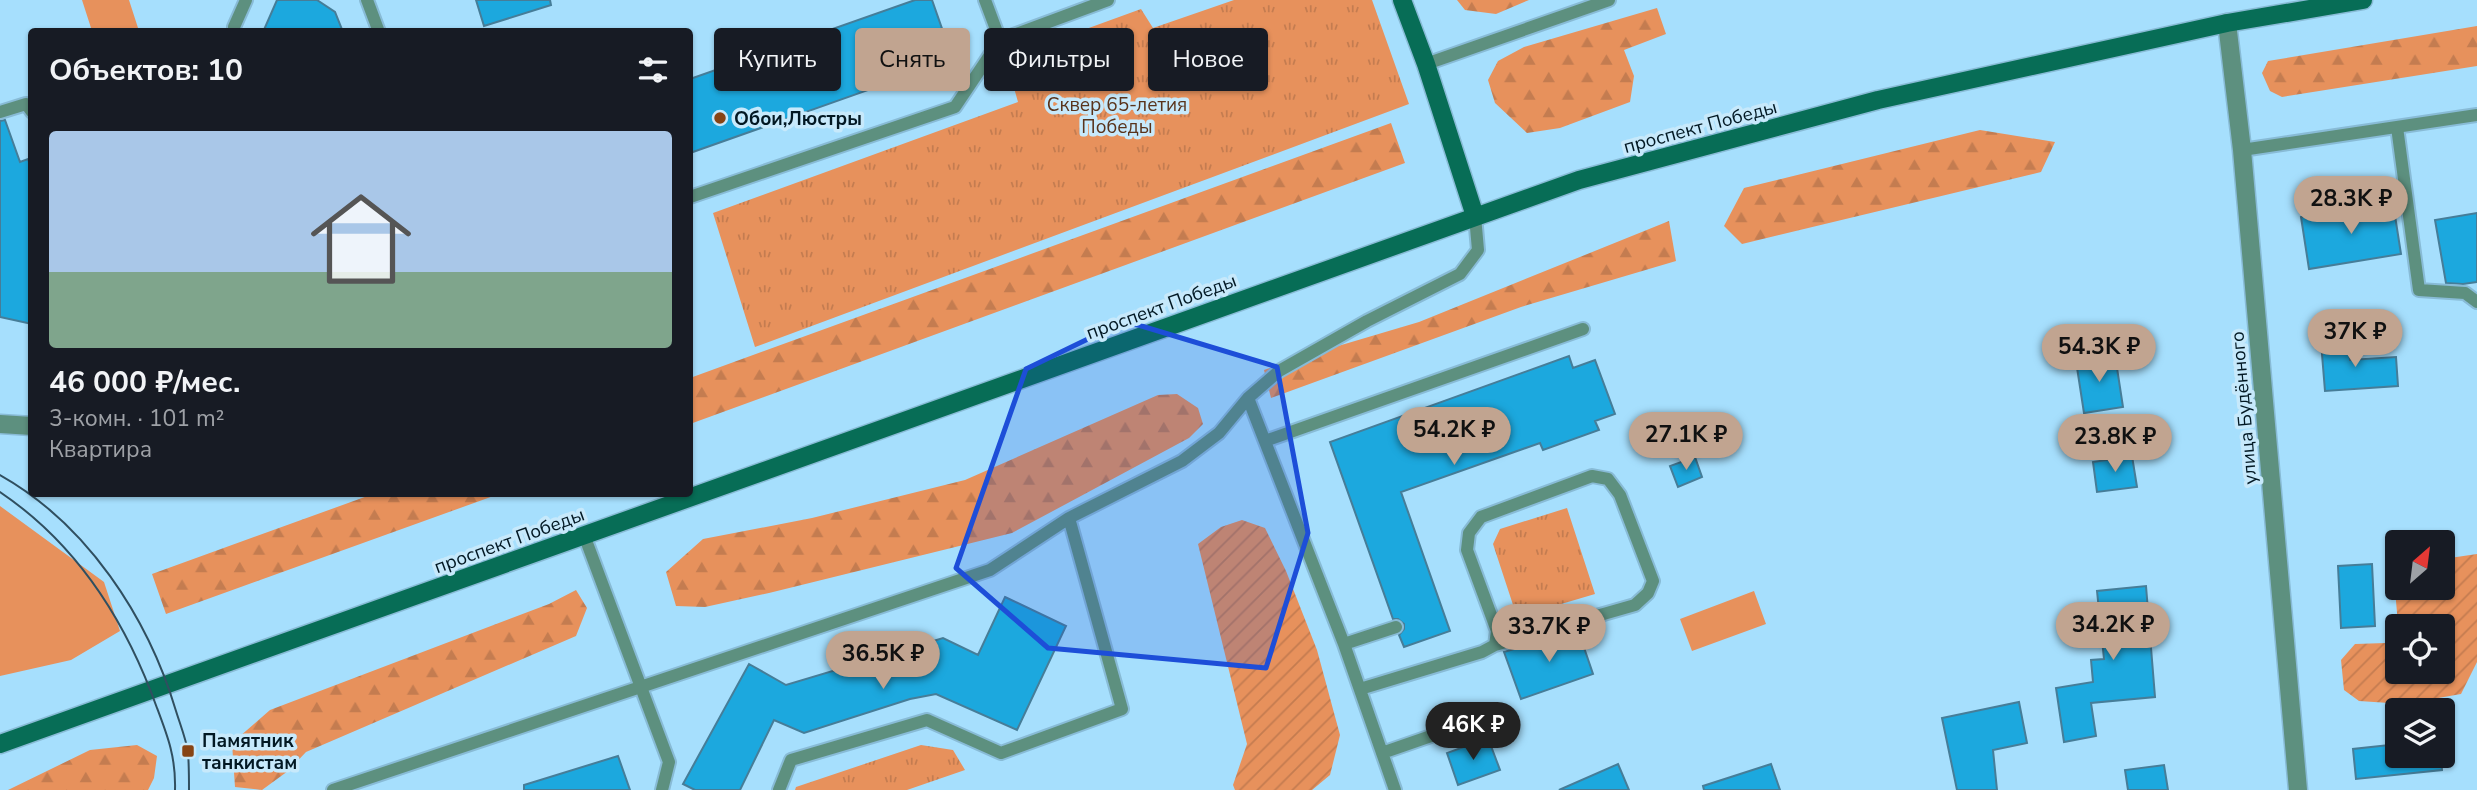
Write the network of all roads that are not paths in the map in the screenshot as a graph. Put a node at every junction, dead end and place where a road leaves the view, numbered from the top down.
1 (246, 0) edge
2 (367, 0) edge
3 (985, 0) edge
4 (1108, 0) edge
5 (1402, 0) edge
6 (1609, 0) edge
7 (2363, 0) edge
8 (2227, 23) junction
9 (234, 28) edge
10 (378, 28) edge
11 (996, 28) edge
12 (1032, 28) edge
13 (984, 64) edge
14 (1426, 64) junction
15 (28, 107) edge
16 (0, 112) edge
17 (2477, 115) edge
18 (2397, 127) junction
19 (2242, 150) junction
20 (693, 196) edge
21 (1475, 216) junction
22 (2477, 302) edge
23 (1583, 329) dead end
24 (1248, 398) junction
25 (0, 424) edge
26 (28, 426) edge
27 (1265, 441) junction
28 (693, 496) edge
29 (690, 497) edge
30 (1069, 518) junction
31 (584, 535) junction
32 (1396, 627) dead end
33 (1344, 644) junction
34 (1495, 645) junction
35 (641, 687) junction
36 (1360, 689) junction
37 (1503, 711) dead end
38 (0, 744) edge
39 (1382, 753) junction
40 (333, 790) edge
41 (662, 790) edge
42 (779, 790) edge
43 (1395, 790) edge
44 (2298, 790) edge

1 - 9 lane
2 - 10 lane
3 - 11 lane
4 - 12 lane
5 - 14 main road
6 - 14 lane
7 - 8 main road, проспект Победы
8 - 19 street, улица Будённого
8 - 21 main road, проспект Победы
13 - 20 lane
14 - 21 main road
15 - 16 lane
17 - 18 lane
18 - 19 lane
18 - 22 lane
19 - 44 street, улица Будённого
21 - 24 lane
21 - 28 main road, проспект Победы
23 - 27 lane
24 - 27 lane
24 - 30 lane
25 - 26 street
27 - 33 lane
29 - 31 main road, проспект Победы
30 - 35 lane
30 - 42 lane
31 - 35 lane
31 - 38 main road, проспект Победы
32 - 33 lane
33 - 36 lane
34 - 34 lane
34 - 36 lane
35 - 40 lane
35 - 41 lane
36 - 39 lane
37 - 39 lane
39 - 43 lane

